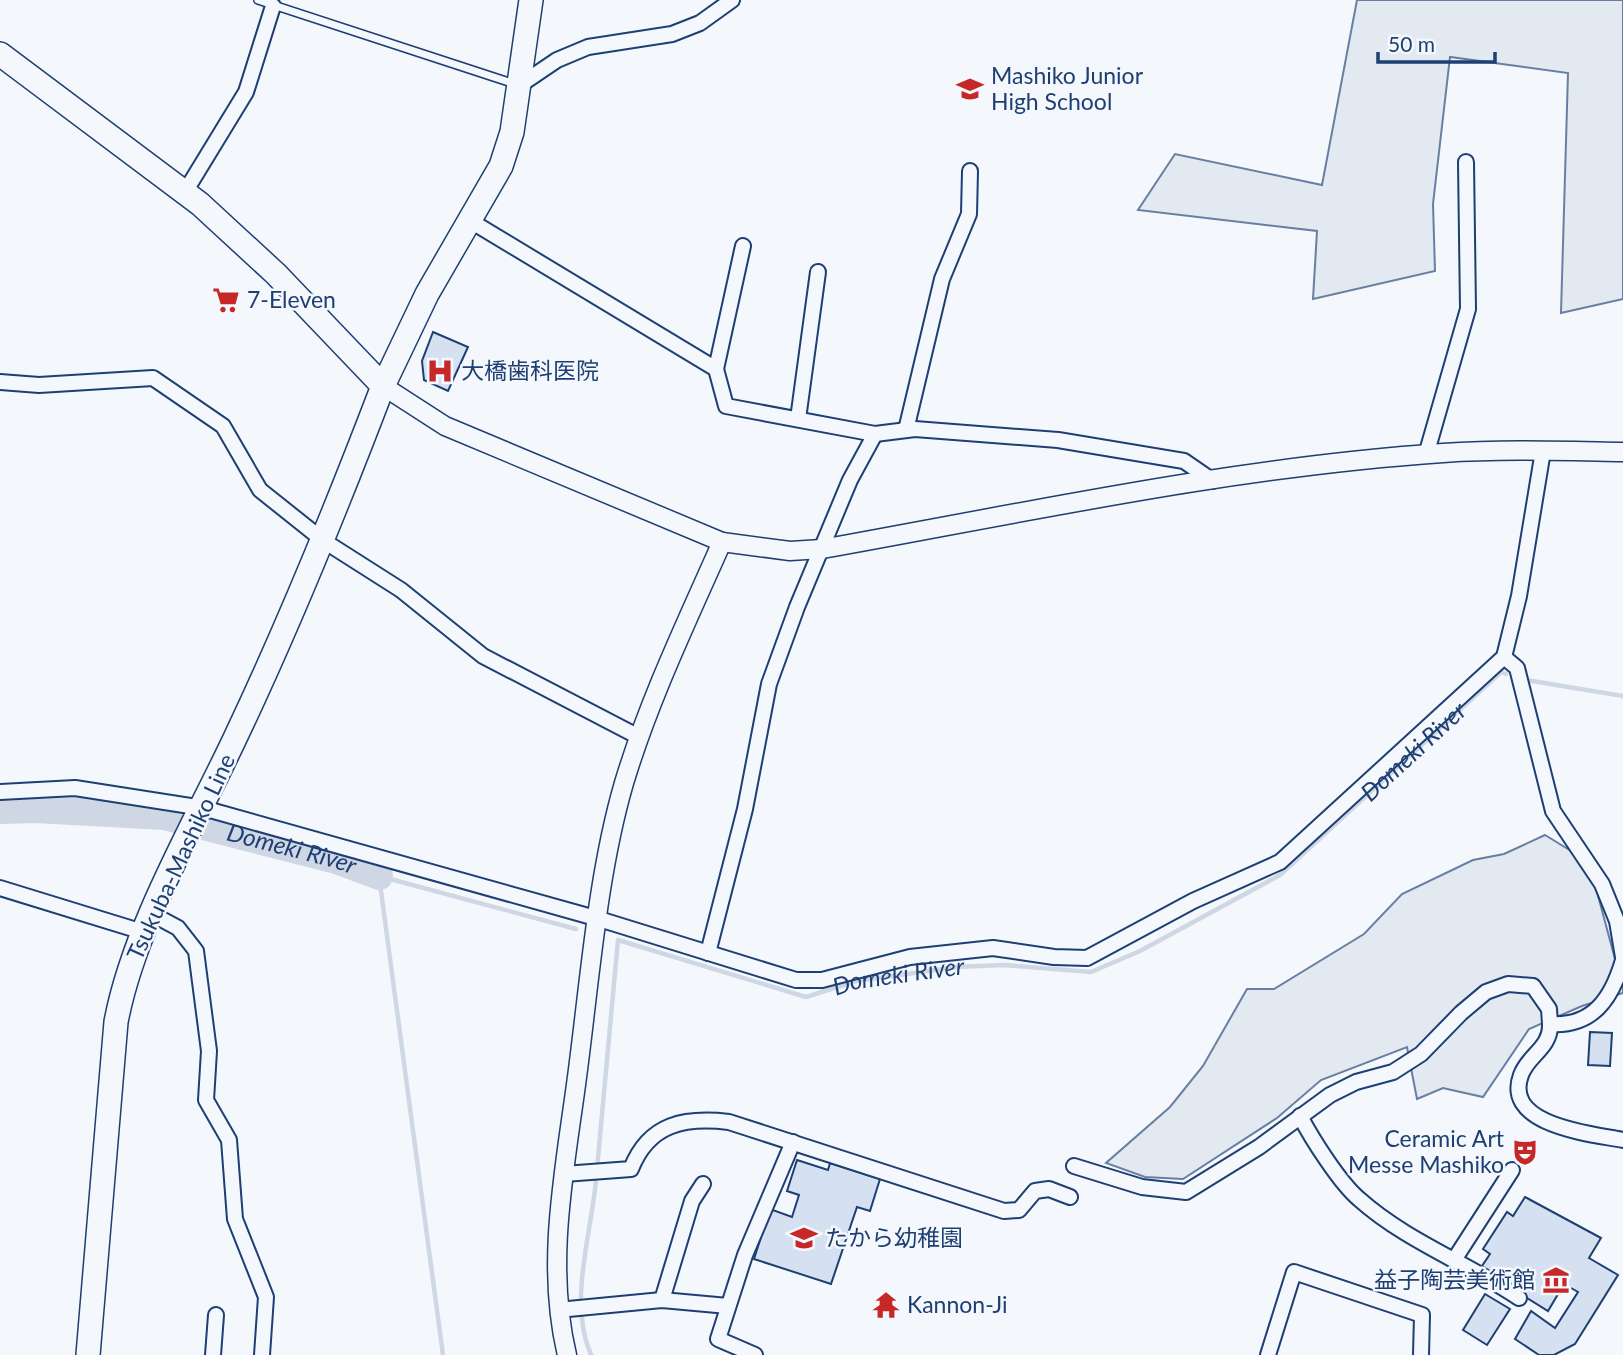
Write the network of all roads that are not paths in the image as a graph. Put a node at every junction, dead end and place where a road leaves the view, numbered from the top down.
1 (258, 0) edge
2 (531, 0) edge
3 (732, 0) edge
4 (272, 6) junction
5 (0, 54) edge
6 (520, 85) junction
7 (1466, 162) dead end
8 (970, 170) dead end
9 (184, 192) junction
10 (469, 220) junction
11 (743, 246) dead end
12 (818, 272) dead end
13 (716, 369) junction
14 (0, 382) edge
15 (383, 386) junction
16 (798, 419) junction
17 (906, 430) junction
18 (875, 434) junction
19 (1543, 451) junction
20 (1623, 452) edge
21 (1426, 455) junction
22 (1213, 481) junction
23 (324, 541) junction
24 (722, 542) junction
25 (822, 549) junction
26 (1504, 657) junction
27 (639, 737) junction
28 (0, 792) edge
29 (197, 819) junction
30 (0, 888) edge
31 (599, 919) junction
32 (148, 923) junction
33 (708, 953) junction
34 (1623, 959) edge
35 (1550, 1024) junction
36 (1300, 1116) junction
37 (1623, 1140) edge
38 (793, 1142) junction
39 (1074, 1166) dead end
40 (1512, 1170) dead end
41 (564, 1174) junction
42 (703, 1184) dead end
43 (1070, 1197) dead end
44 (1454, 1260) junction
45 (1519, 1298) dead end
46 (662, 1300) junction
47 (728, 1306) junction
48 (558, 1310) junction
49 (216, 1315) dead end
50 (88, 1355) edge
51 (213, 1355) edge
52 (262, 1355) edge
53 (567, 1355) edge
54 (755, 1355) edge
55 (1268, 1355) edge
56 (1421, 1355) edge

1 - 4 lane
2 - 6 main road, Tsukuba-Mashiko Line
3 - 6 street
4 - 6 lane
4 - 9 street
5 - 9 main road
6 - 10 main road, Tsukuba-Mashiko Line
7 - 21 street
8 - 17 street
9 - 15 main road
10 - 13 street
10 - 15 main road, Tsukuba-Mashiko Line
11 - 13 street
12 - 16 street
13 - 16 street
14 - 23 street
15 - 23 main road, Tsukuba-Mashiko Line
15 - 24 street
16 - 18 street
17 - 18 street
17 - 22 street
18 - 25 street
19 - 20 street
19 - 21 street
19 - 26 street
21 - 22 street
22 - 25 street
23 - 27 street
23 - 29 main road, Tsukuba-Mashiko Line
24 - 25 street
24 - 27 street
25 - 33 street
26 - 33 street
26 - 34 street
27 - 31 street
28 - 29 street
29 - 31 street
29 - 32 main road, Tsukuba-Mashiko Line
30 - 32 street
31 - 33 street
31 - 41 street
32 - 50 main road, Tsukuba-Mashiko Line
32 - 52 street
34 - 35 street
35 - 36 street
35 - 37 street
36 - 39 street
36 - 44 street
38 - 41 street
38 - 43 street
38 - 47 street
40 - 44 street
41 - 48 street
42 - 46 street
44 - 45 street
46 - 47 street
46 - 48 street
47 - 54 street
48 - 53 street
49 - 51 street
55 - 56 street

